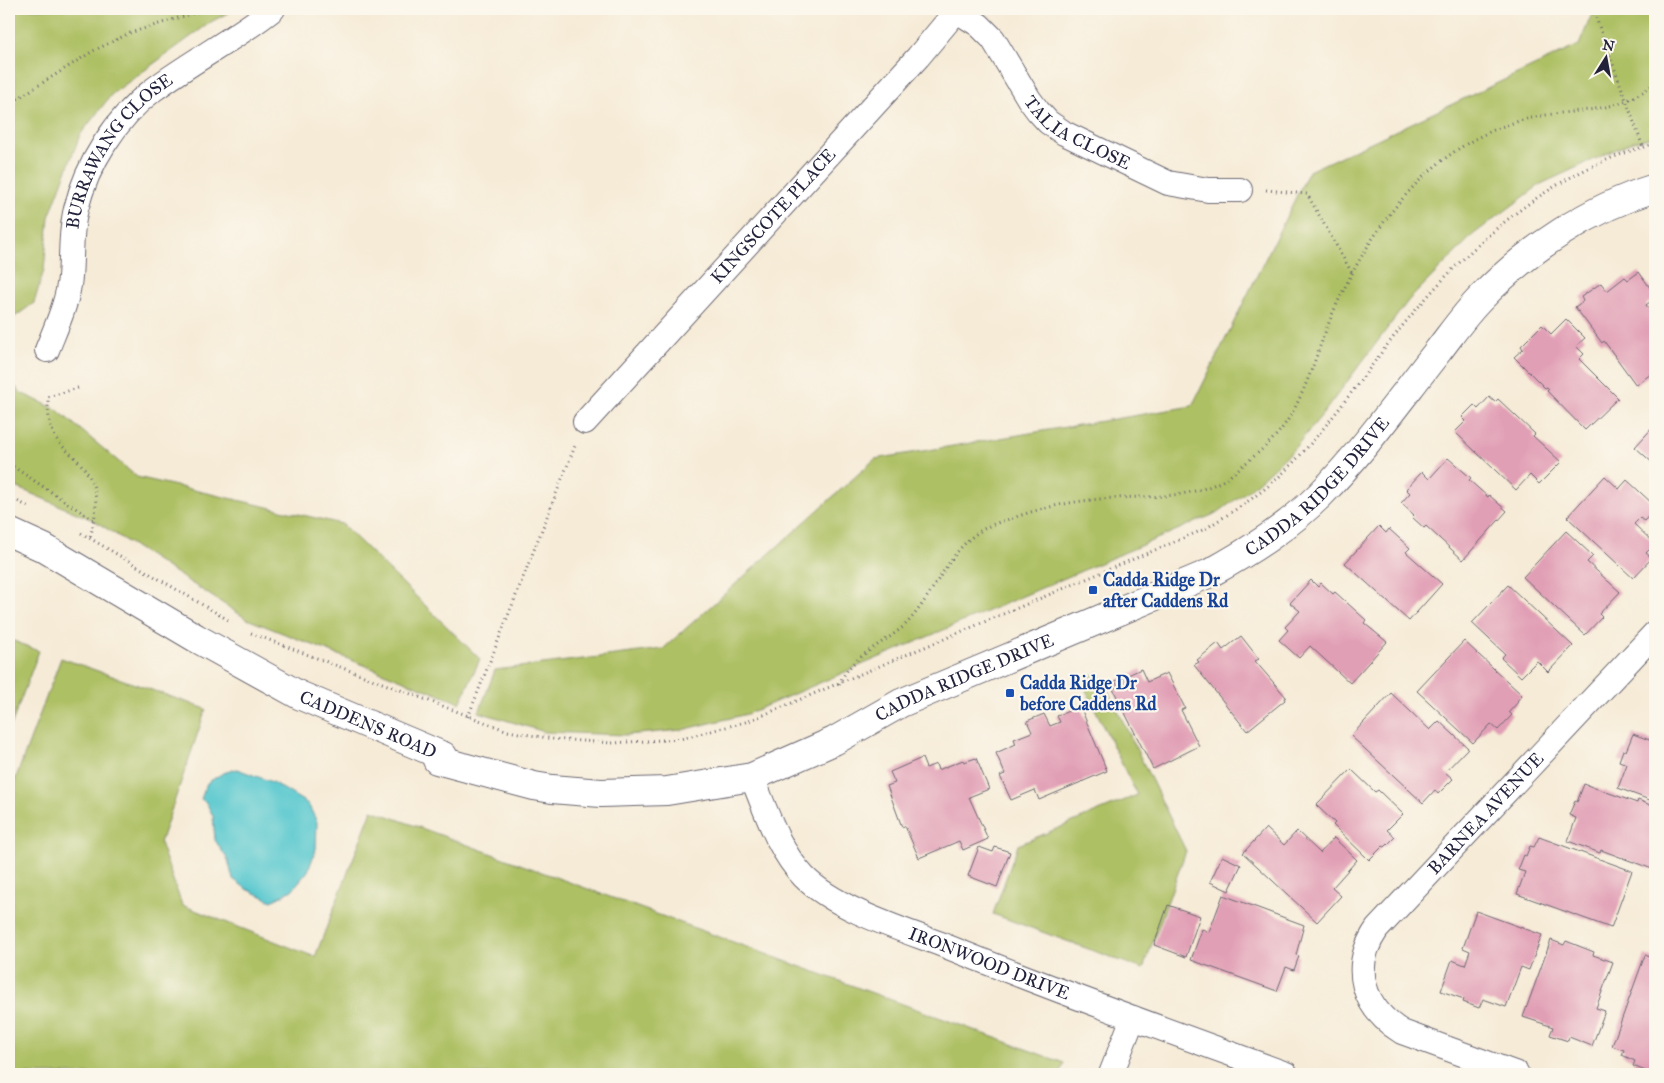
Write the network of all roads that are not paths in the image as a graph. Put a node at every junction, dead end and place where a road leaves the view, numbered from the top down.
1 (273, 9) edge
2 (958, 10) edge
3 (1655, 188) edge
4 (1240, 190) road end
5 (47, 350) dead end
6 (584, 422) road end
7 (9, 532) edge
8 (1655, 633) edge
9 (752, 777) junction
10 (1133, 1018) junction
11 (1111, 1074) edge
12 (1286, 1074) edge
13 (1517, 1074) edge

1 - 5 street, BURRAWANG CLOSE
2 - 4 street, TALIA CLOSE
2 - 6 street, KINGSCOTE PLACE
3 - 9 street, CADDA RIDGE DRIVE
7 - 9 street, CADDENS ROAD
8 - 13 street, BARNEA AVENUE
9 - 10 street, IRONWOOD DRIVE
10 - 11 street
10 - 12 street, IRONWOOD DRIVE

